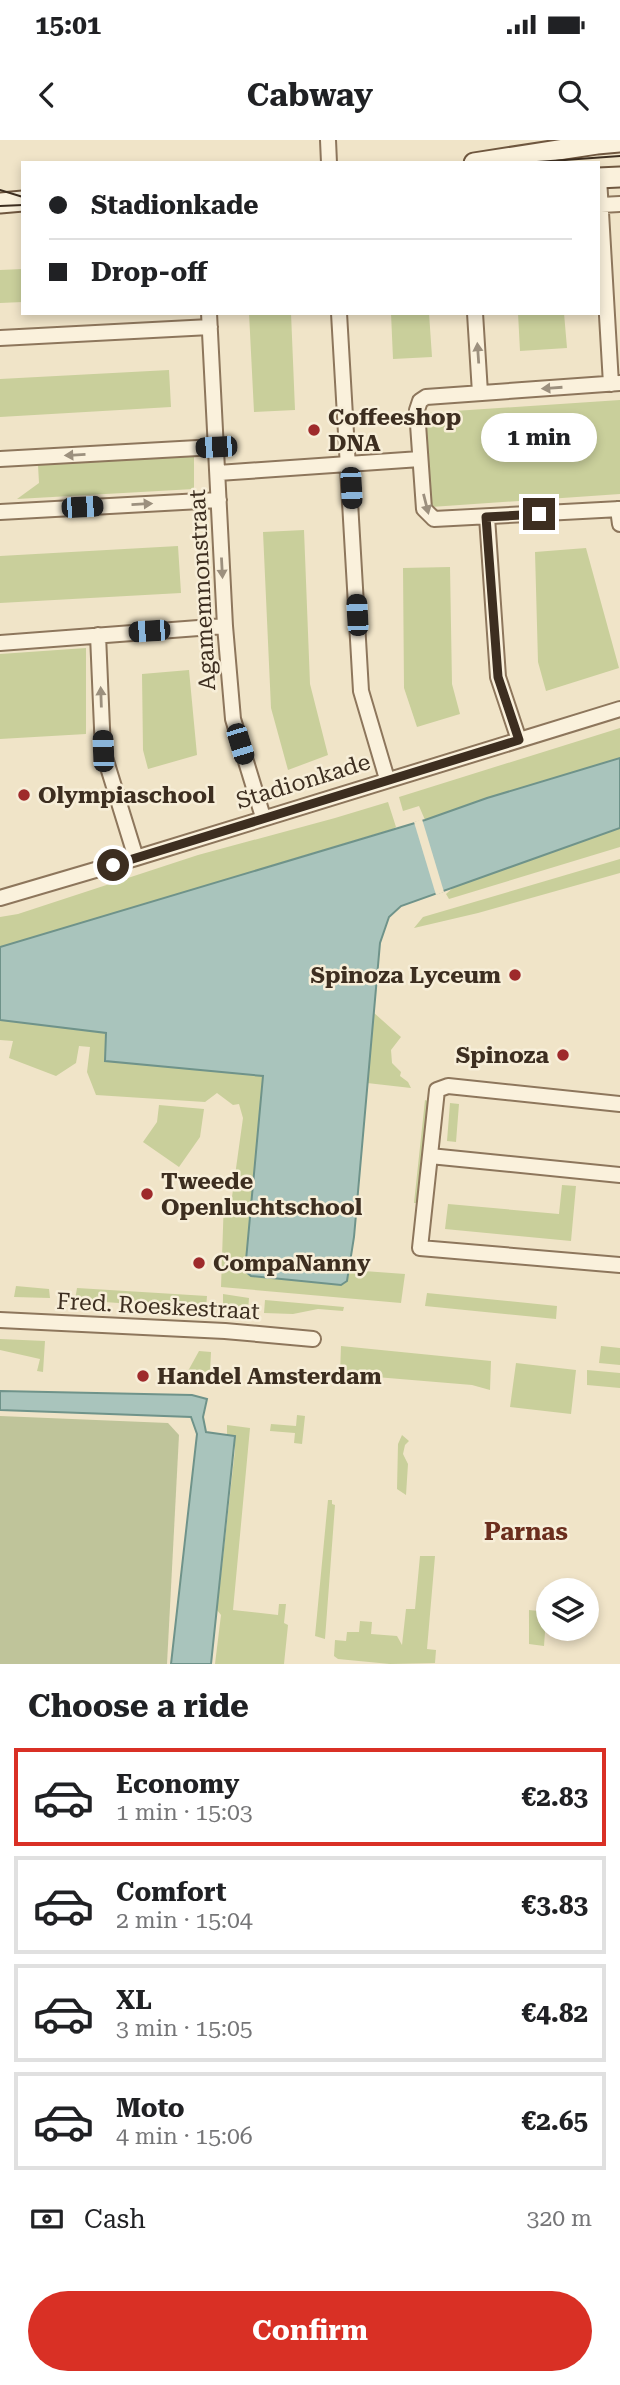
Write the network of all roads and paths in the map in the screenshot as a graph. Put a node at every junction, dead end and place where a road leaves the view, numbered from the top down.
1 (328, 140) edge
2 (620, 142) edge
3 (329, 161) edge
4 (486, 161) edge
5 (620, 177) edge
6 (600, 178) edge
7 (21, 189) edge
8 (0, 191) edge
9 (600, 192) edge
10 (21, 201) edge
11 (0, 203) edge
12 (620, 204) edge
13 (601, 205) junction
14 (339, 315) edge
15 (475, 315) edge
16 (210, 320) edge
17 (0, 338) edge
18 (615, 384) edge
19 (480, 393) junction
20 (216, 447) junction
21 (420, 458) junction
22 (0, 459) edge
23 (349, 463) junction
24 (218, 473) junction
25 (219, 500) junction
26 (0, 512) edge
27 (619, 514) edge
28 (486, 517) junction
29 (225, 626) junction
30 (99, 635) junction
31 (0, 643) edge
32 (620, 709) edge
33 (519, 740) junction
34 (387, 779) junction
35 (263, 817) junction
36 (136, 858) junction
37 (0, 898) edge
38 (620, 1104) edge
39 (430, 1156) junction
40 (620, 1175) edge
41 (620, 1265) edge
42 (0, 1320) edge
43 (313, 1339) dead end

1 - 3 street
2 - 4 main road
5 - 6 main road
7 - 8 main road
9 - 13 street
10 - 11 main road
12 - 13 street
13 - 18 street
14 - 23 street
19 -> 15 street
16 - 17 street
16 - 20 street, Agamemnonstraat
18 -> 19 street
19 - 21 street
20 -> 22 street
20 - 24 street, Agamemnonstraat
21 - 23 street
21 -> 28 street
23 - 24 street
23 - 34 street
24 - 25 street, Agamemnonstraat
26 -> 25 street
25 -> 29 street, Agamemnonstraat
27 - 28 street
28 - 33 street
29 - 30 street
29 - 35 street, Agamemnonstraat
30 - 31 street
36 -> 30 street
32 - 33 street, Stadionkade
33 - 34 street, Stadionkade
34 - 35 street, Stadionkade
35 - 36 street, Stadionkade
36 - 37 street, Stadionkade
38 - 39 street
39 - 40 street
39 - 41 street
42 - 43 street, Fred. Roeskestraat

